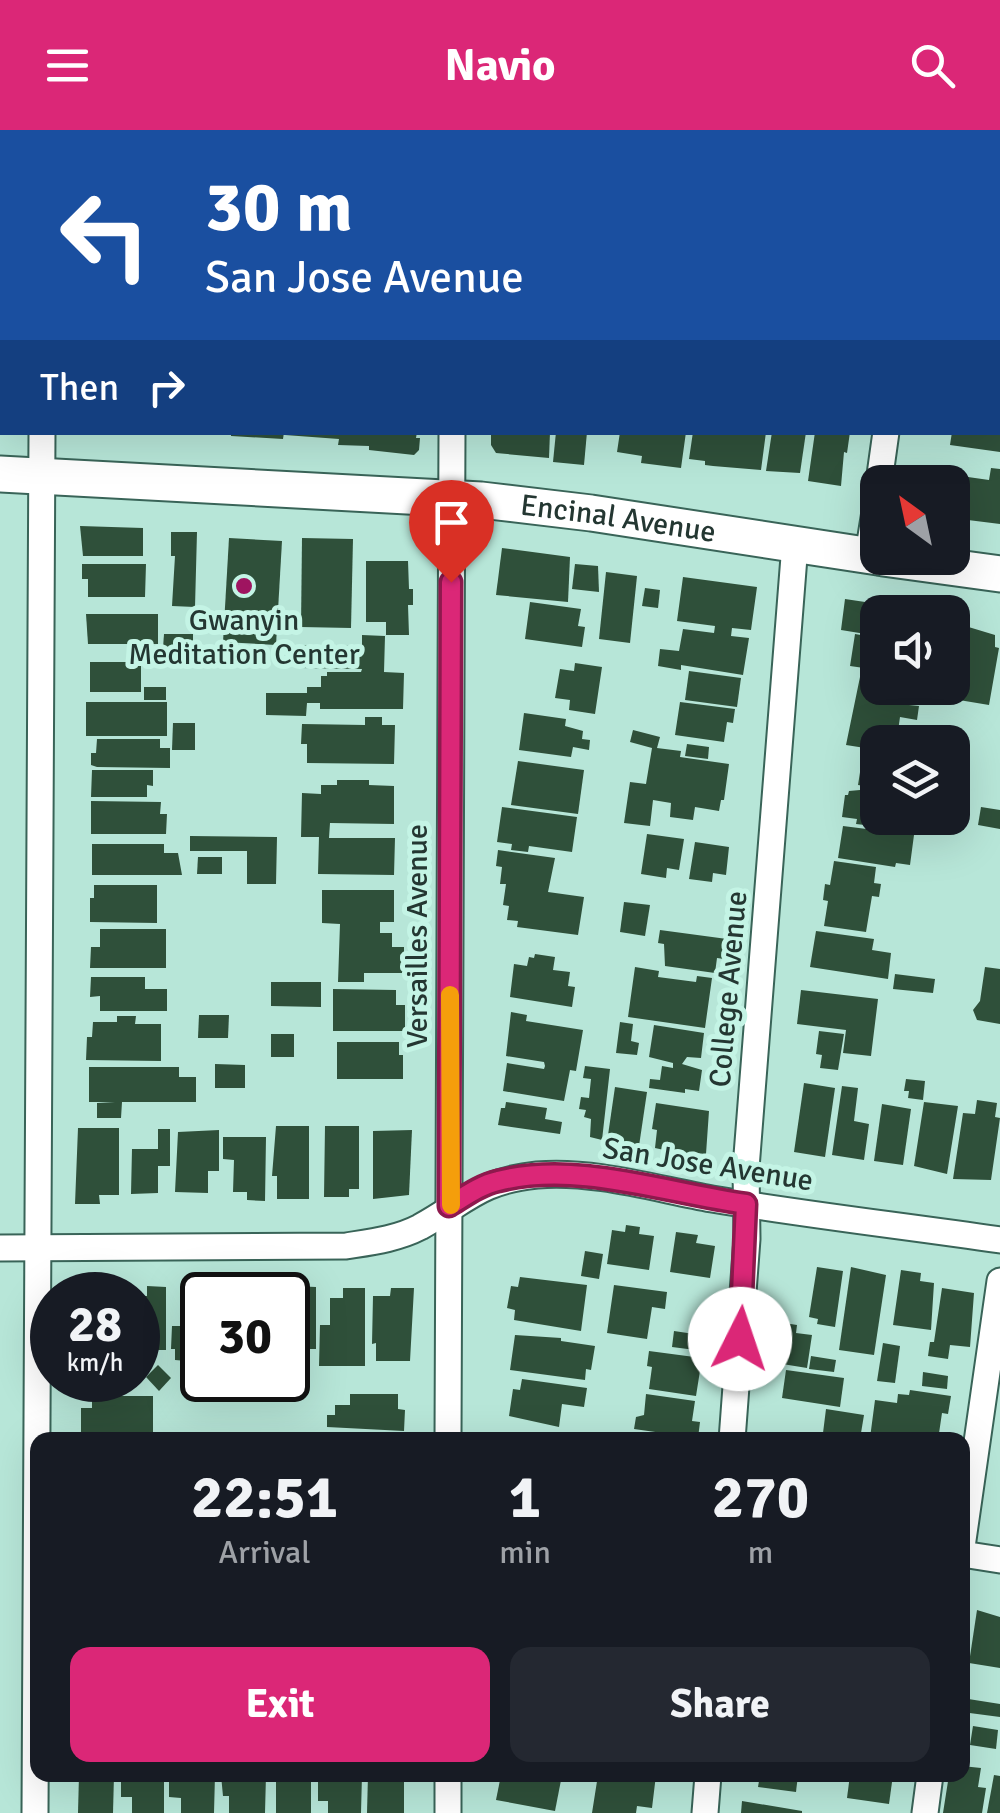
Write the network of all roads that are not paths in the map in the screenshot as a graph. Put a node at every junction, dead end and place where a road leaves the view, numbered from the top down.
1 (42, 435) edge
2 (452, 435) edge
3 (886, 435) edge
4 (881, 465) edge
5 (0, 474) edge
6 (42, 476) junction
7 (452, 498) junction
8 (795, 544) junction
9 (860, 554) edge
10 (970, 570) edge
11 (1000, 574) edge
12 (746, 1204) junction
13 (449, 1206) junction
14 (1000, 1240) edge
15 (0, 1248) edge
16 (37, 1248) junction
17 (1000, 1281) edge
18 (36, 1432) edge
19 (448, 1432) edge
20 (733, 1432) edge
21 (970, 1494) edge
22 (970, 1553) edge
23 (1000, 1560) edge
24 (35, 1782) edge
25 (448, 1782) edge
26 (707, 1782) edge
27 (929, 1782) edge
28 (35, 1813) edge
29 (448, 1813) edge
30 (705, 1813) edge
31 (925, 1813) edge

1 - 6 street
2 - 7 street, Versailles Avenue
3 - 4 street
5 - 6 main road, Encinal Avenue
6 - 7 main road, Encinal Avenue
6 - 16 street
7 - 8 main road, Encinal Avenue
7 - 13 street, Versailles Avenue
8 - 9 main road, Encinal Avenue
8 - 12 street, College Avenue
10 - 11 main road, Encinal Avenue
12 - 13 street, San Jose Avenue
12 - 14 street, San Jose Avenue
12 - 20 street, College Avenue
13 - 16 street, San Jose Avenue
13 - 19 street, Versailles Avenue
15 - 16 street, San Jose Avenue
16 - 18 street
17 - 21 street
22 - 23 street
24 - 28 street
25 - 29 street
26 - 30 street
27 - 31 street

